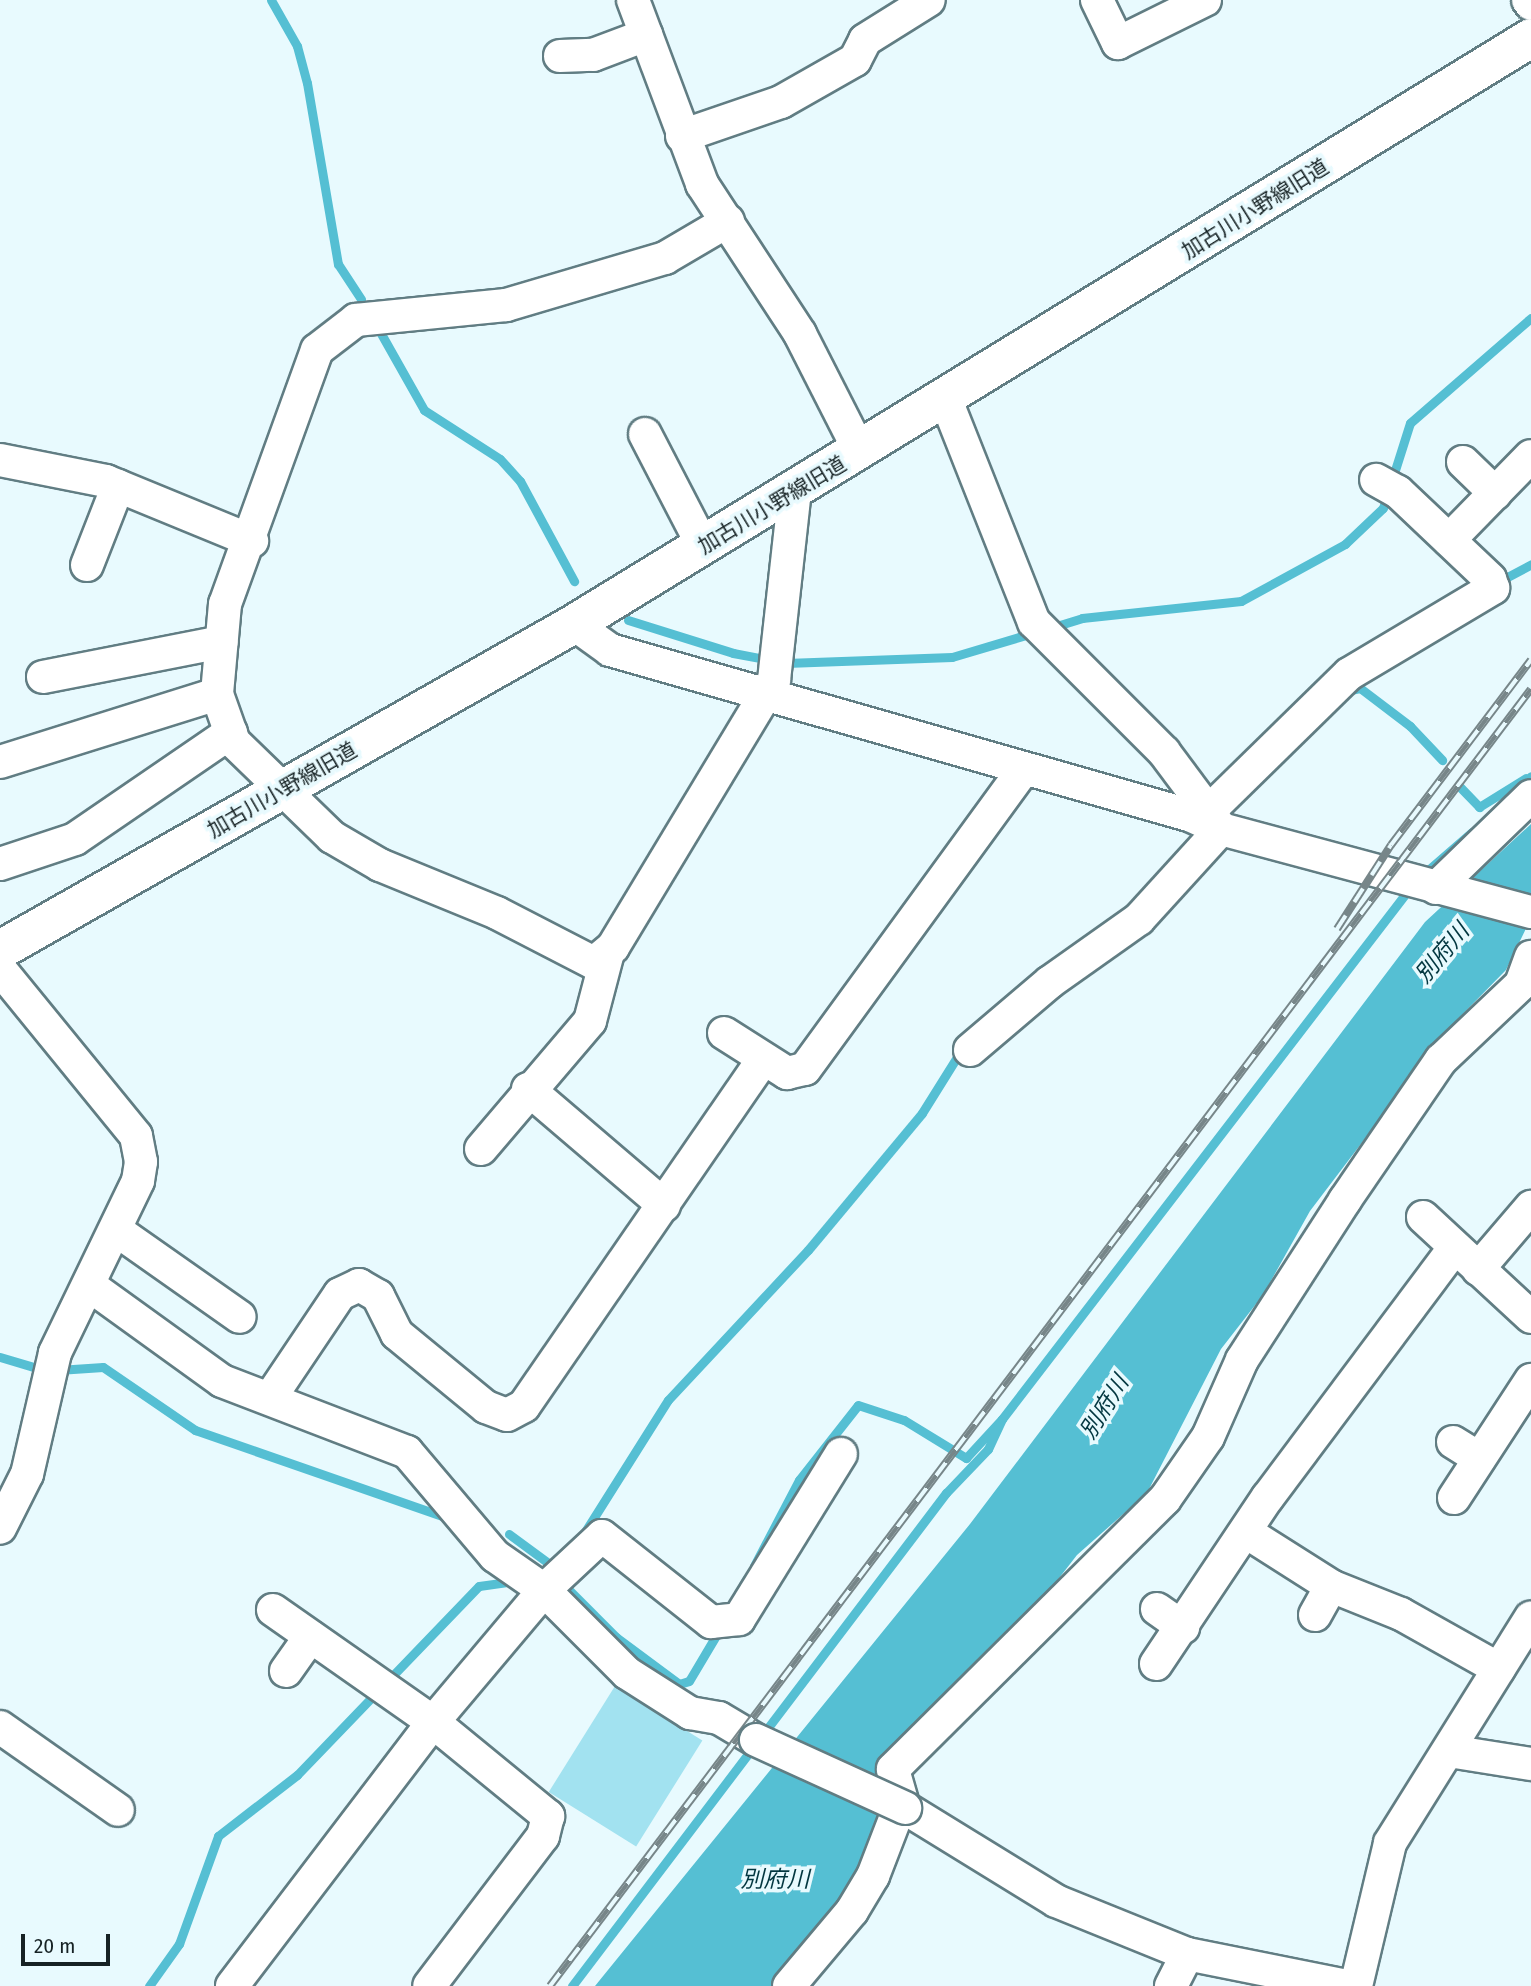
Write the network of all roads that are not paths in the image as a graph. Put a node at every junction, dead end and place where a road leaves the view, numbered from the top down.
1 (633, 0) edge
2 (929, 0) edge
3 (1097, 0) edge
4 (1205, 0) edge
5 (1530, 26) edge
6 (646, 35) junction
7 (560, 56) dead end
8 (682, 136) junction
9 (728, 221) junction
10 (946, 400) junction
11 (645, 434) dead end
12 (860, 452) junction
13 (1531, 456) edge
14 (0, 460) edge
15 (1463, 462) dead end
16 (1377, 480) dead end
17 (118, 486) junction
18 (794, 491) junction
19 (1494, 493) junction
20 (1449, 540) junction
21 (252, 541) junction
22 (703, 546) junction
23 (87, 565) dead end
24 (574, 624) junction
25 (222, 642) junction
26 (43, 677) dead end
27 (770, 688) junction
28 (217, 694) junction
29 (231, 732) junction
30 (0, 762) edge
31 (1023, 770) junction
32 (287, 787) junction
33 (1531, 796) edge
34 (1210, 821) junction
35 (0, 864) edge
36 (1436, 888) junction
37 (1531, 912) edge
38 (0, 950) edge
39 (607, 956) junction
40 (1531, 957) edge
41 (0, 969) edge
42 (724, 1032) dead end
43 (970, 1051) dead end
44 (763, 1059) junction
45 (528, 1089) junction
46 (481, 1149) dead end
47 (664, 1205) junction
48 (1531, 1207) edge
49 (1423, 1217) dead end
50 (116, 1230) junction
51 (1454, 1248) junction
52 (1478, 1269) junction
53 (89, 1285) junction
54 (240, 1317) dead end
55 (1531, 1317) edge
56 (1531, 1380) edge
57 (270, 1398) junction
58 (1453, 1442) dead end
59 (841, 1454) dead end
60 (1479, 1458) junction
61 (1454, 1498) dead end
62 (0, 1528) edge
63 (1246, 1532) junction
64 (1331, 1586) junction
65 (543, 1590) junction
66 (1157, 1609) dead end
67 (273, 1610) dead end
68 (1315, 1615) dead end
69 (1531, 1617) edge
70 (1183, 1627) junction
71 (310, 1636) junction
72 (1156, 1664) dead end
73 (1499, 1669) junction
74 (286, 1671) dead end
75 (433, 1722) junction
76 (0, 1727) edge
77 (1449, 1751) junction
78 (1531, 1764) edge
79 (118, 1810) dead end
80 (1187, 1954) junction
81 (232, 1986) edge
82 (429, 1986) edge
83 (789, 1986) edge
84 (1171, 1986) edge
85 (1347, 1986) edge
86 (1356, 1986) edge

1 - 6 street
2 - 8 street
3 - 4 street
5 - 10 street, 加古川小野線旧道
6 - 7 street
6 - 8 street
8 - 9 street
9 - 12 street
9 - 21 street
10 - 12 street, 加古川小野線旧道
10 - 34 street
11 - 22 street
12 - 18 street, 加古川小野線旧道
13 - 19 street
14 - 17 street
15 - 19 street
16 - 20 street
17 - 21 street
17 - 23 street
18 - 22 street, 加古川小野線旧道
18 - 27 street
19 - 20 street
20 - 34 street
21 - 25 street
22 - 24 street, 加古川小野線旧道
24 - 27 street
24 - 32 street, 加古川小野線旧道
25 - 26 street
25 - 28 street
27 - 31 street
27 - 39 street
28 - 29 street
28 - 30 street
29 - 32 street
29 - 35 street
31 - 34 street
31 - 44 street
32 - 38 street, 加古川小野線旧道
32 - 39 street
33 - 36 street
34 - 36 street
34 - 43 street
36 - 37 street
39 - 45 street
40 - 83 street
41 - 50 street
42 - 44 street
44 - 47 street
45 - 46 street
45 - 47 street
47 - 57 street
48 - 52 street
49 - 51 street
50 - 53 street
50 - 54 street
51 - 52 street
51 - 63 street
52 - 55 street
53 - 57 street
53 - 62 street
56 - 60 street
57 - 65 street
58 - 60 street
59 - 65 street
60 - 61 street
63 - 64 street
63 - 70 street
64 - 68 street
64 - 73 street
65 - 75 street
65 - 80 street, bridge
66 - 70 street
67 - 71 street
69 - 73 street
70 - 72 street
71 - 74 street
71 - 75 street
73 - 77 street
75 - 81 street
75 - 82 street
76 - 79 street
77 - 78 street
77 - 86 street
80 - 84 street
80 - 85 street

